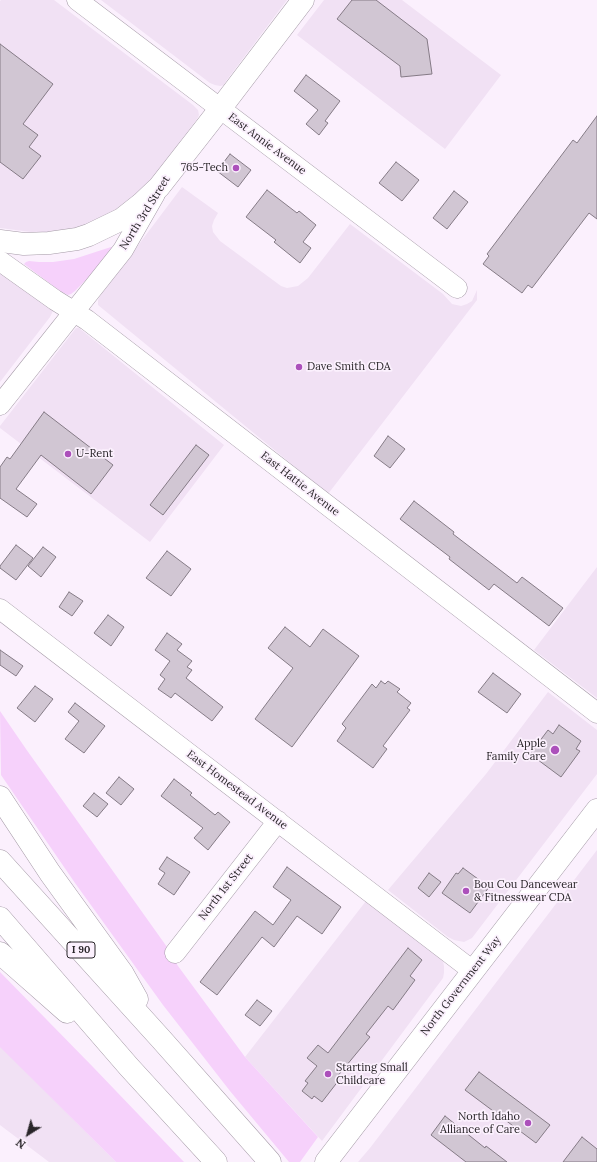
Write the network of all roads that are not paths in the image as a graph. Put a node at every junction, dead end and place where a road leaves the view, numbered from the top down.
1 (77, 0) edge
2 (303, 0) edge
3 (220, 109) junction
4 (159, 187) junction
5 (0, 241) edge
6 (0, 261) edge
7 (457, 288) dead end
8 (74, 312) junction
9 (0, 405) edge
10 (0, 609) edge
11 (597, 713) edge
12 (0, 797) edge
13 (597, 810) edge
14 (278, 821) junction
15 (0, 861) edge
16 (0, 918) edge
17 (175, 953) dead end
18 (0, 954) edge
19 (473, 971) junction
20 (161, 1039) junction
21 (129, 1066) junction
22 (328, 1159) edge
23 (216, 1162) edge
24 (270, 1162) edge

1 - 3 street, East Annie Avenue
2 - 3 main road, North 3rd Street
3 - 4 main road, North 3rd Street
3 - 7 street, East Annie Avenue
4 - 5 main road
4 - 8 street, North 3rd Street
6 - 8 street, East Hattie Avenue
8 - 9 street, North 3rd Street
8 - 11 street, East Hattie Avenue
10 - 14 street, East Homestead Avenue
12 - 20 main road
13 - 19 main road, North Government Way
14 - 17 street, North 1st Street
14 - 19 street, East Homestead Avenue
15 - 20 main road, I 90
16 - 21 main road
18 - 21 main road
19 - 22 main road, North Government Way
20 - 24 main road, I 90
21 - 23 main road

